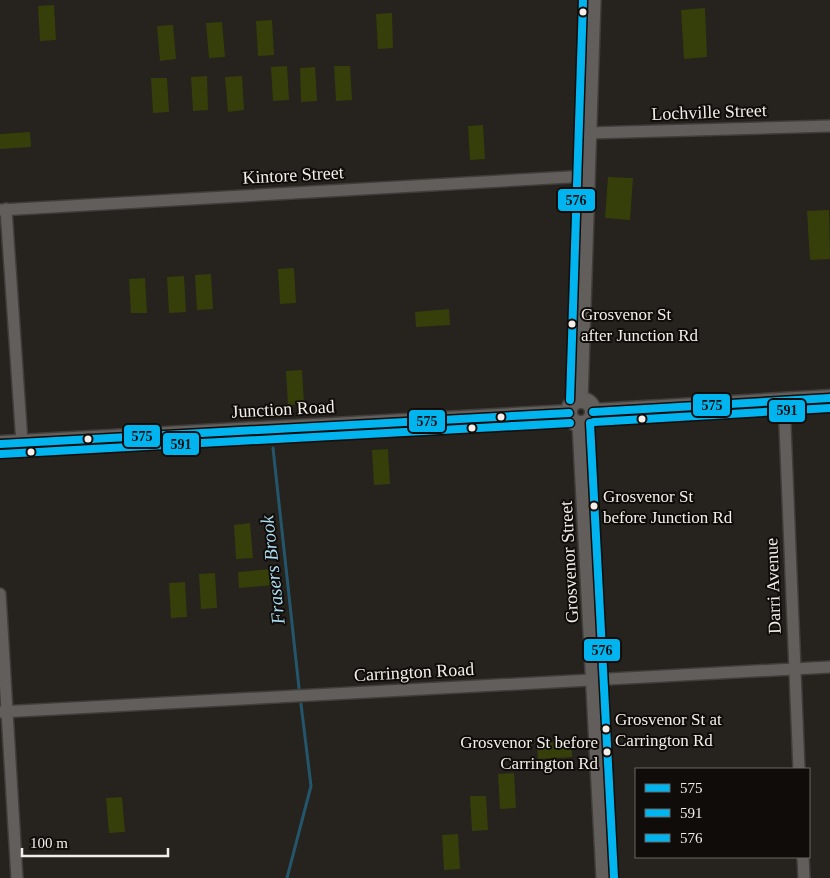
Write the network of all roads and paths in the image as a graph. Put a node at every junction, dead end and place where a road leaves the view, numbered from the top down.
1 (593, 0) edge
2 (830, 126) edge
3 (588, 133) junction
4 (587, 176) junction
5 (3, 209) edge
6 (830, 398) edge
7 (580, 400) junction
8 (784, 401) junction
9 (593, 412) junction
10 (574, 419) junction
11 (22, 443) junction
12 (0, 444) edge
13 (0, 594) edge
14 (830, 666) edge
15 (794, 669) junction
16 (594, 680) junction
17 (3, 712) edge
18 (799, 768) edge
19 (803, 858) edge
20 (18, 878) edge
21 (604, 878) edge
22 (804, 878) edge

1 - 3 street
2 - 3 street, Lochville Street
3 - 4 street
4 - 5 street, Kintore Street
4 - 7 street
5 - 11 street
6 - 8 main road
7 - 9 main road
7 - 10 main road
8 - 9 main road
8 - 15 street, Darri Avenue
9 - 10 main road
10 - 11 main road, Junction Road
10 - 16 street, Grosvenor Street
11 - 12 main road, Junction Road
13 - 17 street
14 - 15 street, Carrington Road
15 - 16 street, Carrington Road
15 - 18 street, Darri Avenue
16 - 17 street, Carrington Road
16 - 21 street, Grosvenor Street
17 - 20 street
19 - 22 street

